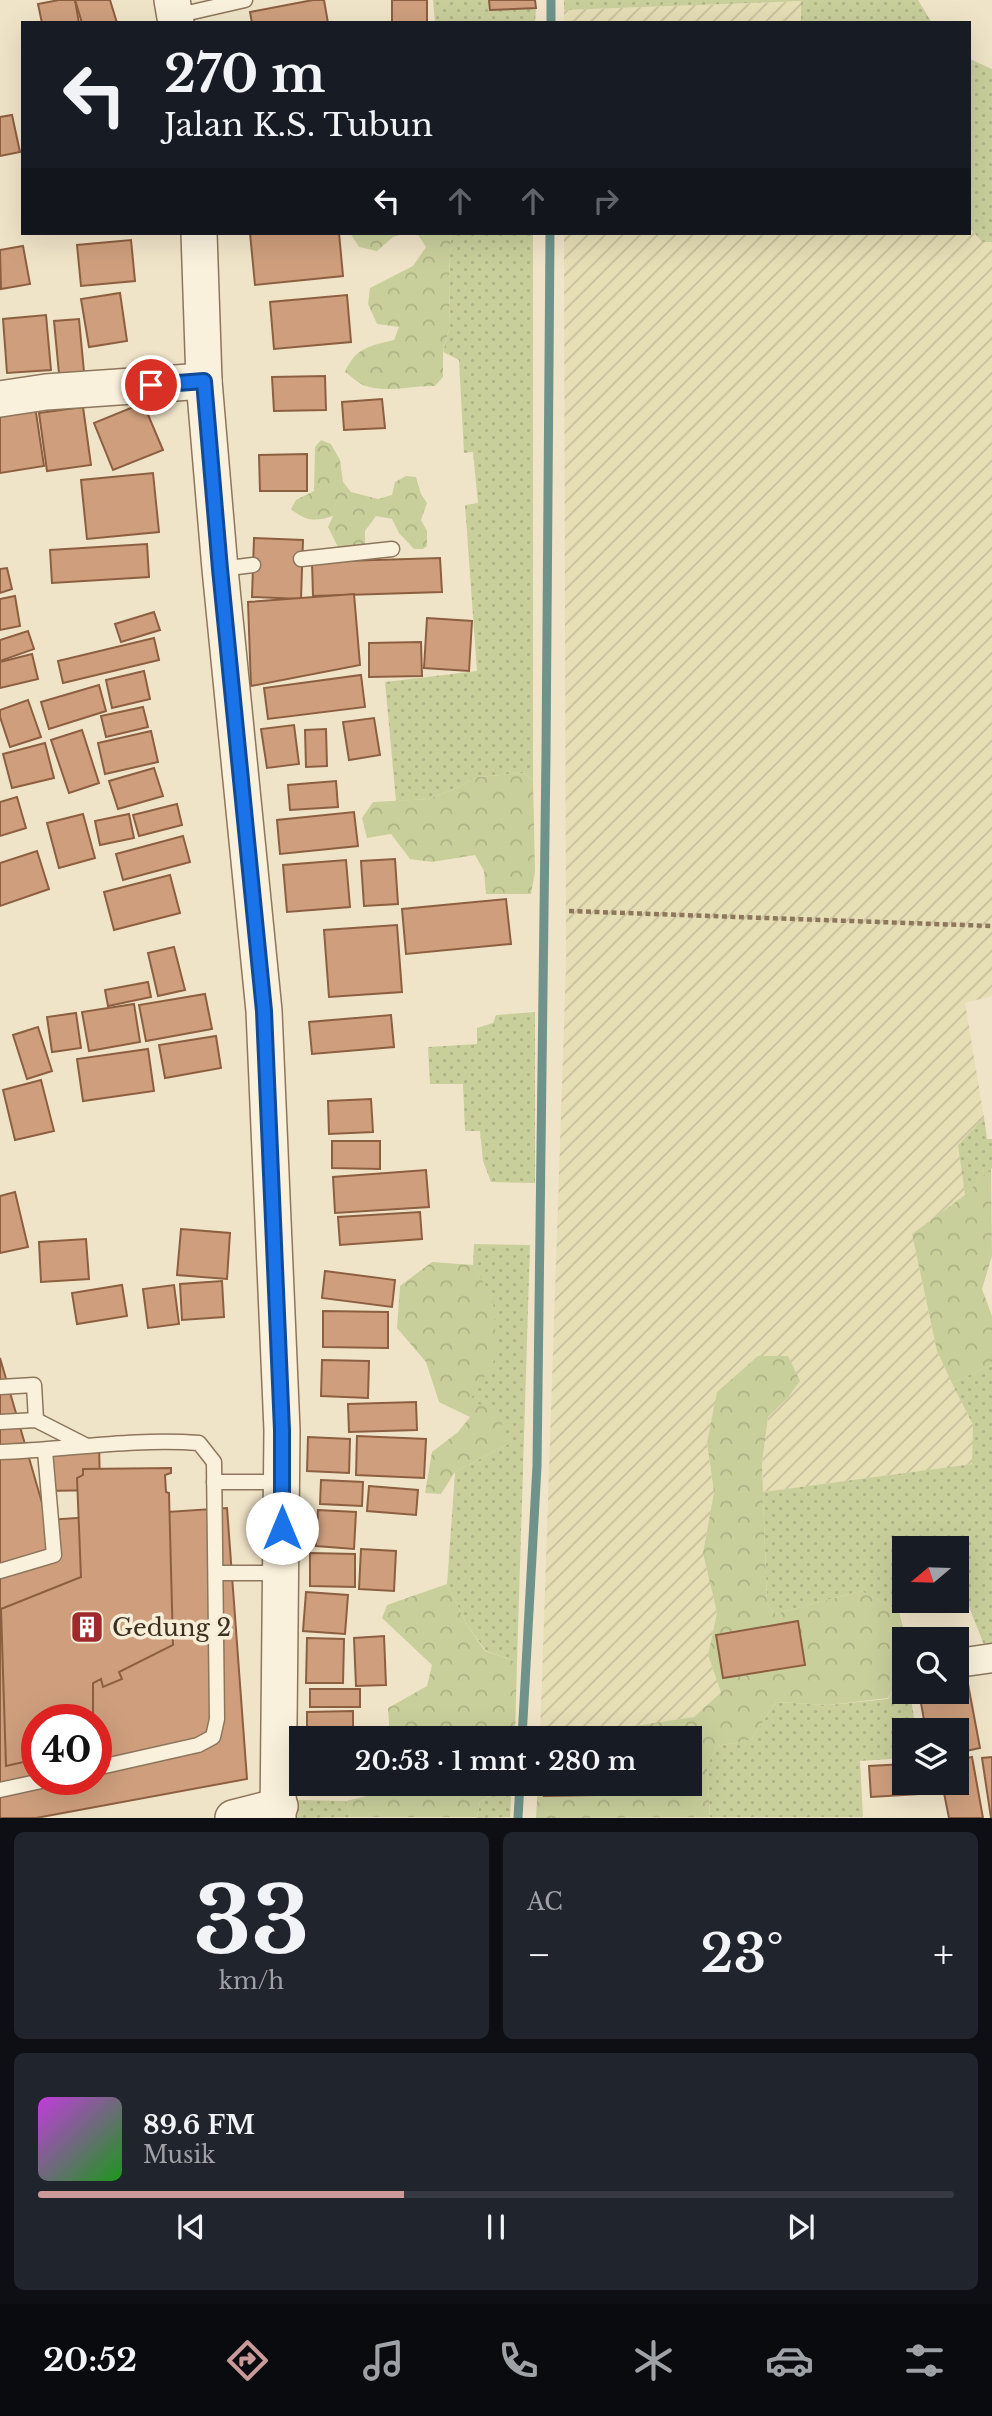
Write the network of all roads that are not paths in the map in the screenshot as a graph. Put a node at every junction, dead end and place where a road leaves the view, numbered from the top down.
1 (245, 0) edge
2 (174, 13) edge
3 (199, 235) edge
4 (204, 381) junction
5 (0, 399) edge
6 (392, 549) dead end
7 (301, 559) dead end
8 (0, 1387) edge
9 (36, 1420) junction
10 (0, 1422) edge
11 (85, 1445) junction
12 (45, 1451) junction
13 (0, 1452) edge
14 (214, 1482) junction
15 (282, 1482) junction
16 (0, 1571) edge
17 (216, 1573) junction
18 (282, 1573) junction
19 (112, 1764) edge
20 (21, 1786) edge
21 (0, 1790) edge
22 (279, 1812) edge
23 (233, 1818) edge

1 - 2 lane
3 - 4 street
4 - 5 street
4 - 15 street
6 - 7 lane
8 - 9 lane
9 - 10 lane
9 - 11 lane
11 - 12 lane
11 - 14 lane
12 - 13 lane
12 - 16 lane
14 - 15 lane
14 - 17 lane
15 - 18 street
17 - 18 lane
17 - 19 lane
18 - 22 street
20 - 21 lane
22 - 23 street

